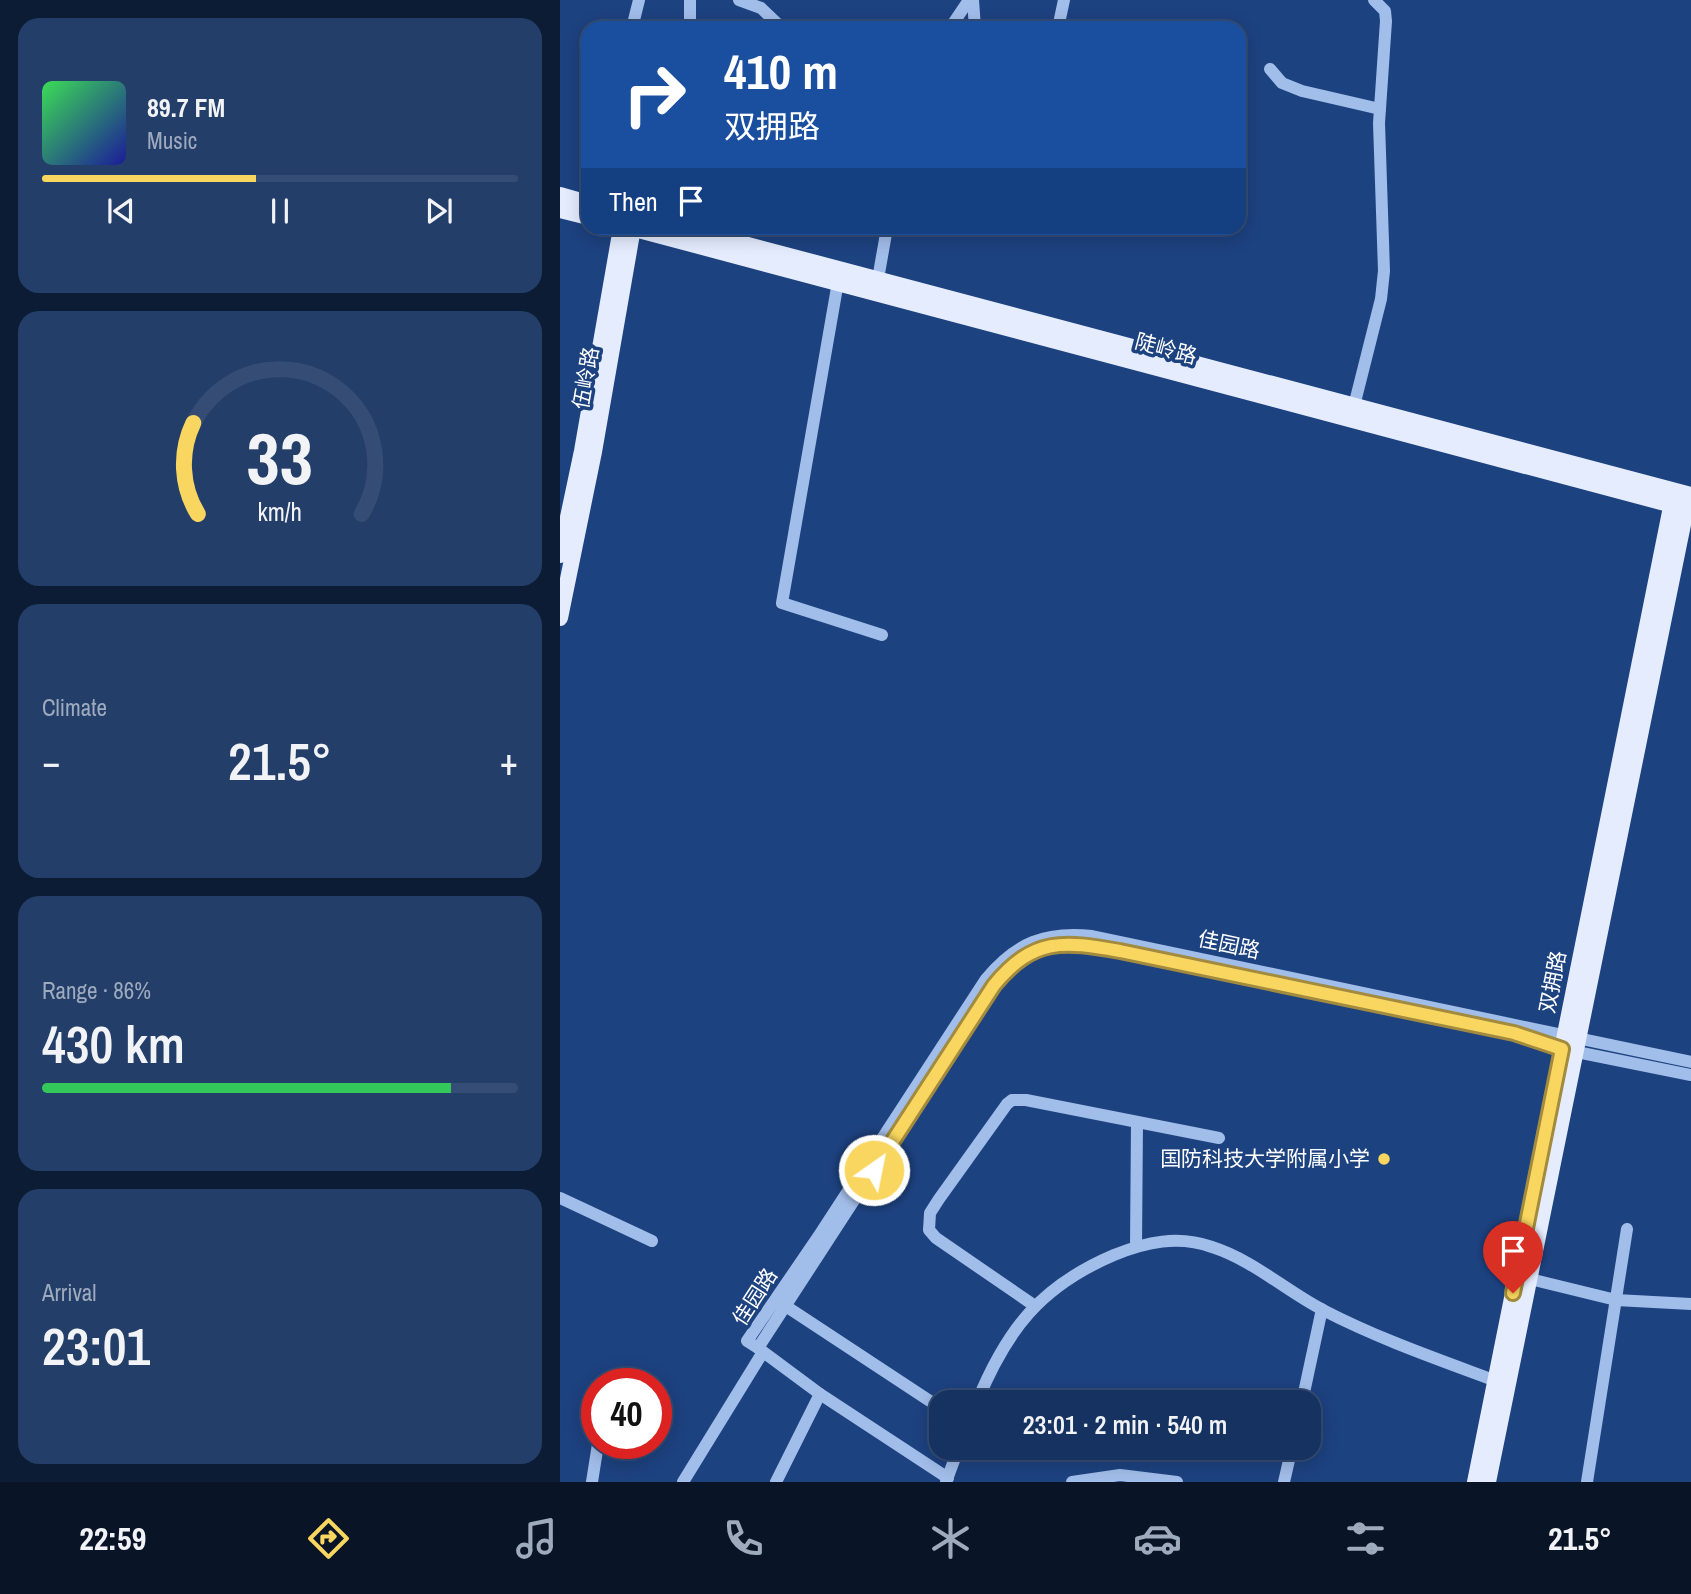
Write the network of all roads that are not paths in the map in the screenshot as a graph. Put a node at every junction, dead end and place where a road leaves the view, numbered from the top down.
1 (639, 0) edge
2 (690, 0) edge
3 (739, 0) edge
4 (971, 0) edge
5 (1064, 0) edge
6 (1374, 0) edge
7 (634, 21) edge
8 (690, 21) edge
9 (775, 21) edge
10 (955, 21) edge
11 (974, 21) edge
12 (1060, 21) edge
13 (1270, 69) dead end
14 (1380, 108) junction
15 (560, 195) edge
16 (581, 201) edge
17 (560, 209) edge
18 (581, 214) edge
19 (620, 235) edge
20 (632, 235) edge
21 (664, 235) edge
22 (707, 235) edge
23 (886, 235) edge
24 (839, 275) junction
25 (878, 279) junction
26 (1354, 406) junction
27 (1684, 501) edge
28 (560, 555) edge
29 (560, 617) edge
30 (882, 635) dead end
31 (1570, 1044) junction
32 (1691, 1062) edge
33 (1691, 1075) edge
34 (1137, 1122) junction
35 (1219, 1138) dead end
36 (560, 1198) edge
37 (1627, 1229) dead end
38 (652, 1241) dead end
39 (1136, 1246) junction
40 (1530, 1279) junction
41 (1616, 1300) junction
42 (781, 1303) junction
43 (1691, 1304) edge
44 (1035, 1306) junction
45 (1322, 1309) junction
46 (761, 1350) junction
47 (1496, 1381) junction
48 (983, 1390) edge
49 (1304, 1390) edge
50 (820, 1394) junction
51 (929, 1400) edge
52 (596, 1459) edge
53 (954, 1460) edge
54 (1289, 1460) edge
55 (947, 1480) edge
56 (592, 1482) edge
57 (684, 1482) edge
58 (776, 1482) edge
59 (1072, 1482) edge
60 (1177, 1482) edge
61 (1284, 1482) edge
62 (1475, 1482) edge
63 (1488, 1482) edge
64 (1587, 1482) edge

1 - 7 street
2 - 8 street
3 - 9 street
4 - 10 street
4 - 11 street
5 - 12 street
6 - 14 street
13 - 14 street
14 - 26 street
15 - 16 main road
17 - 18 main road
19 - 28 main road, 伍岭路
20 - 29 main road, 伍岭路
21 - 24 main road, 陡岭路
22 - 24 main road, 陡岭路
23 - 25 street
24 - 25 main road, 陡岭路
24 - 27 main road, 陡岭路
24 - 30 street
25 - 26 main road, 陡岭路
26 - 27 main road, 陡岭路
27 - 31 main road, 双拥路
31 - 32 street, 佳园路
31 - 33 street, 佳园路
31 - 40 main road, 双拥路
31 - 42 street, 佳园路
31 - 47 main road, 双拥路
34 - 35 street
34 - 39 street
34 - 44 street
36 - 38 street
37 - 41 street
39 - 44 street
39 - 45 street
40 - 41 street
40 - 63 main road, 双拥路
41 - 43 street
41 - 64 street
42 - 46 street, 佳园路
42 - 51 street
44 - 48 street
45 - 47 street
45 - 49 street
46 - 50 street
46 - 57 street, 佳园路
47 - 62 main road, 双拥路
50 - 55 street
50 - 58 street
52 - 56 street
53 - 55 street
54 - 61 street
59 - 60 street

